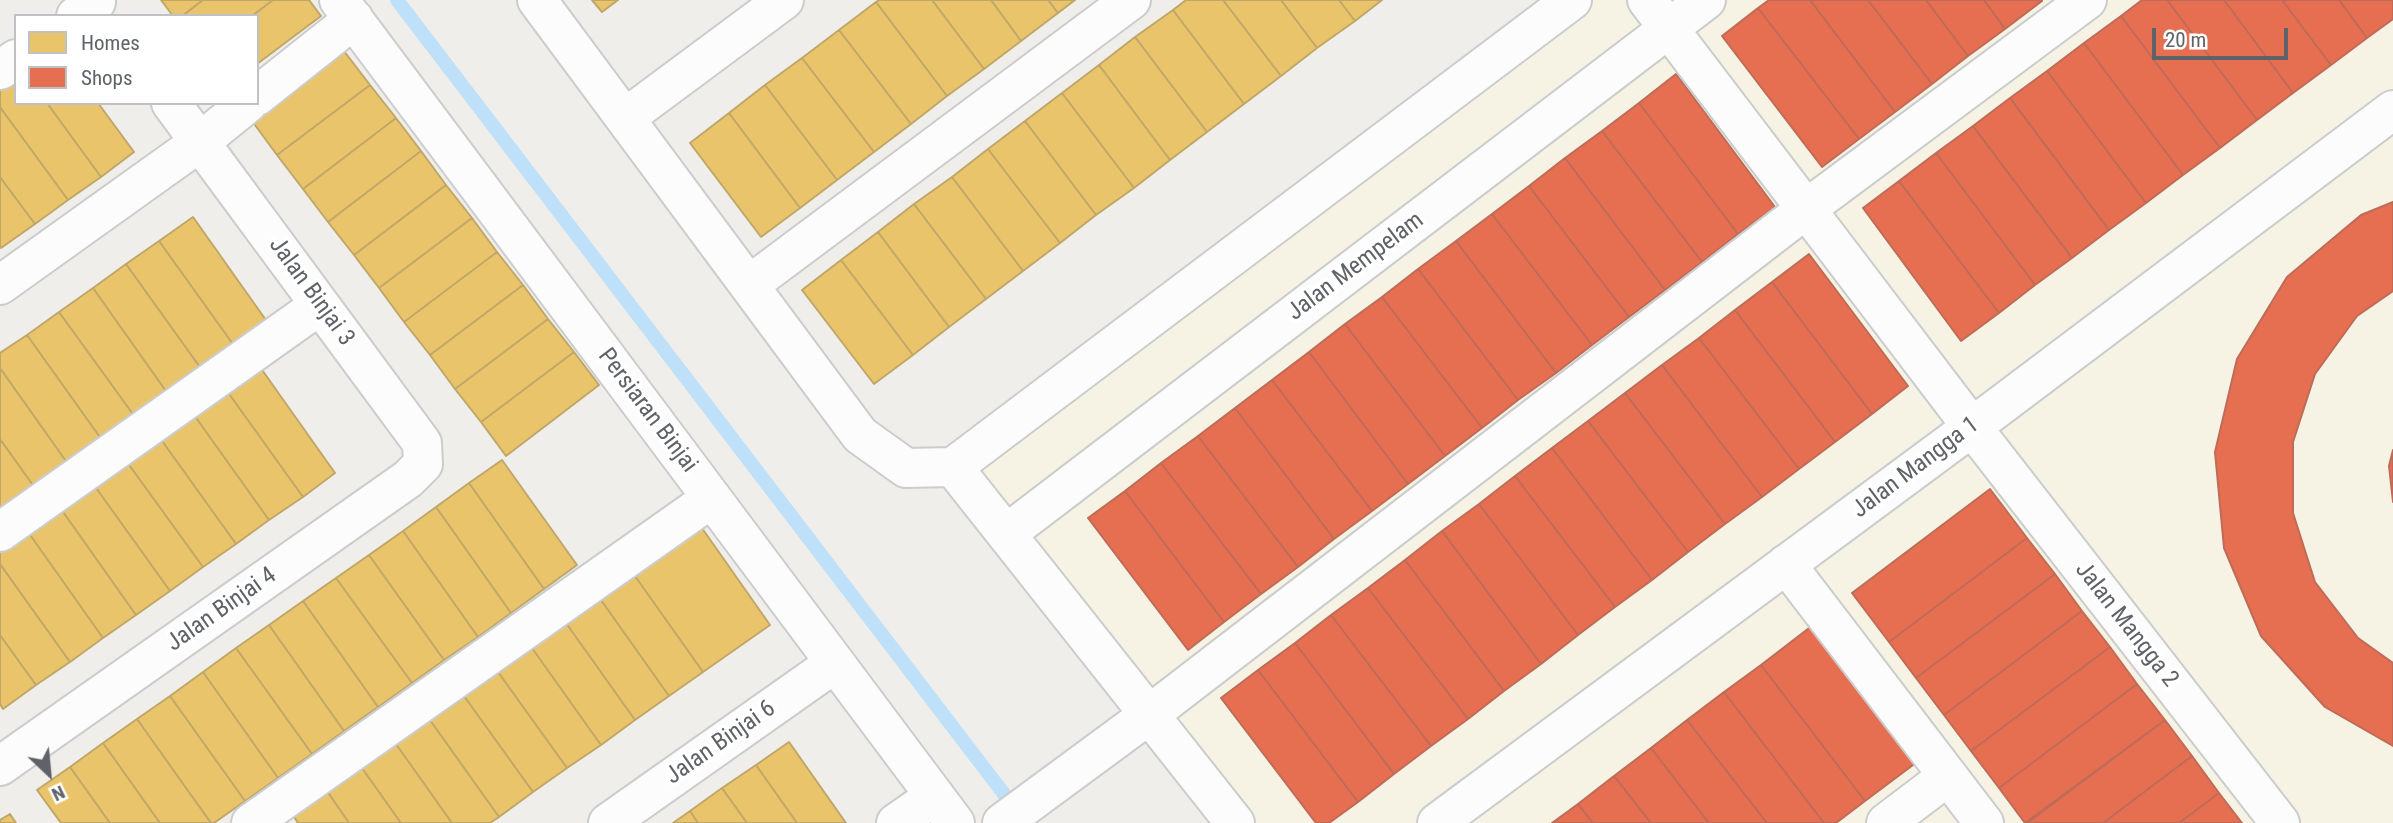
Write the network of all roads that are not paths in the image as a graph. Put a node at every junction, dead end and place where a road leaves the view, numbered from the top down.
1 (537, 0) edge
2 (784, 0) edge
3 (1131, 0) edge
4 (1572, 0) edge
5 (1706, 0) edge
6 (2087, 0) edge
7 (346, 10) edge
8 (1658, 14) edge
9 (259, 94) edge
10 (173, 105) edge
11 (246, 105) edge
12 (2393, 110) edge
13 (625, 118) junction
14 (200, 142) junction
15 (1806, 209) junction
16 (0, 285) edge
17 (749, 285) junction
18 (320, 305) junction
19 (1972, 426) junction
20 (422, 443) joint
21 (953, 467) junction
22 (712, 498) junction
23 (0, 532) edge
24 (1006, 534) junction
25 (1787, 564) junction
26 (835, 663) junction
27 (1150, 714) junction
28 (0, 766) edge
29 (1948, 776) junction
30 (945, 810) edge
31 (251, 823) edge
32 (608, 823) edge
33 (897, 823) edge
34 (1002, 823) edge
35 (1235, 823) edge
36 (1437, 823) edge
37 (1886, 823) edge
38 (1984, 823) edge
39 (2280, 823) edge

1 - 13 street
2 - 13 street
3 - 17 street
4 - 21 street
5 - 8 street, Jalan Mempelam
6 - 15 street
7 - 9 street
7 - 22 street, Persiaran Binjai
8 - 15 street, Jalan Mangga 2
8 - 24 street, Jalan Mempelam
10 - 14 street, Jalan Binjai 3
11 - 14 street
12 - 19 street, Jalan Mangga 1
13 - 17 street
14 - 16 street
14 - 18 street, Jalan Binjai 3
15 - 19 street, Jalan Mangga 2
15 - 27 street
17 - 21 street
18 - 20 street, Jalan Binjai 3
18 - 23 street
19 - 25 street, Jalan Mangga 1
19 - 39 street, Jalan Mangga 2
20 - 28 street, Jalan Binjai 4
21 - 24 street
22 - 26 street, Persiaran Binjai
22 - 31 street
24 - 27 street
25 - 29 street
25 - 36 street, Jalan Mangga 1
26 - 30 street, Persiaran Binjai
26 - 32 street, Jalan Binjai 6
27 - 34 street
27 - 35 street
29 - 37 street
29 - 38 street
30 - 33 street

